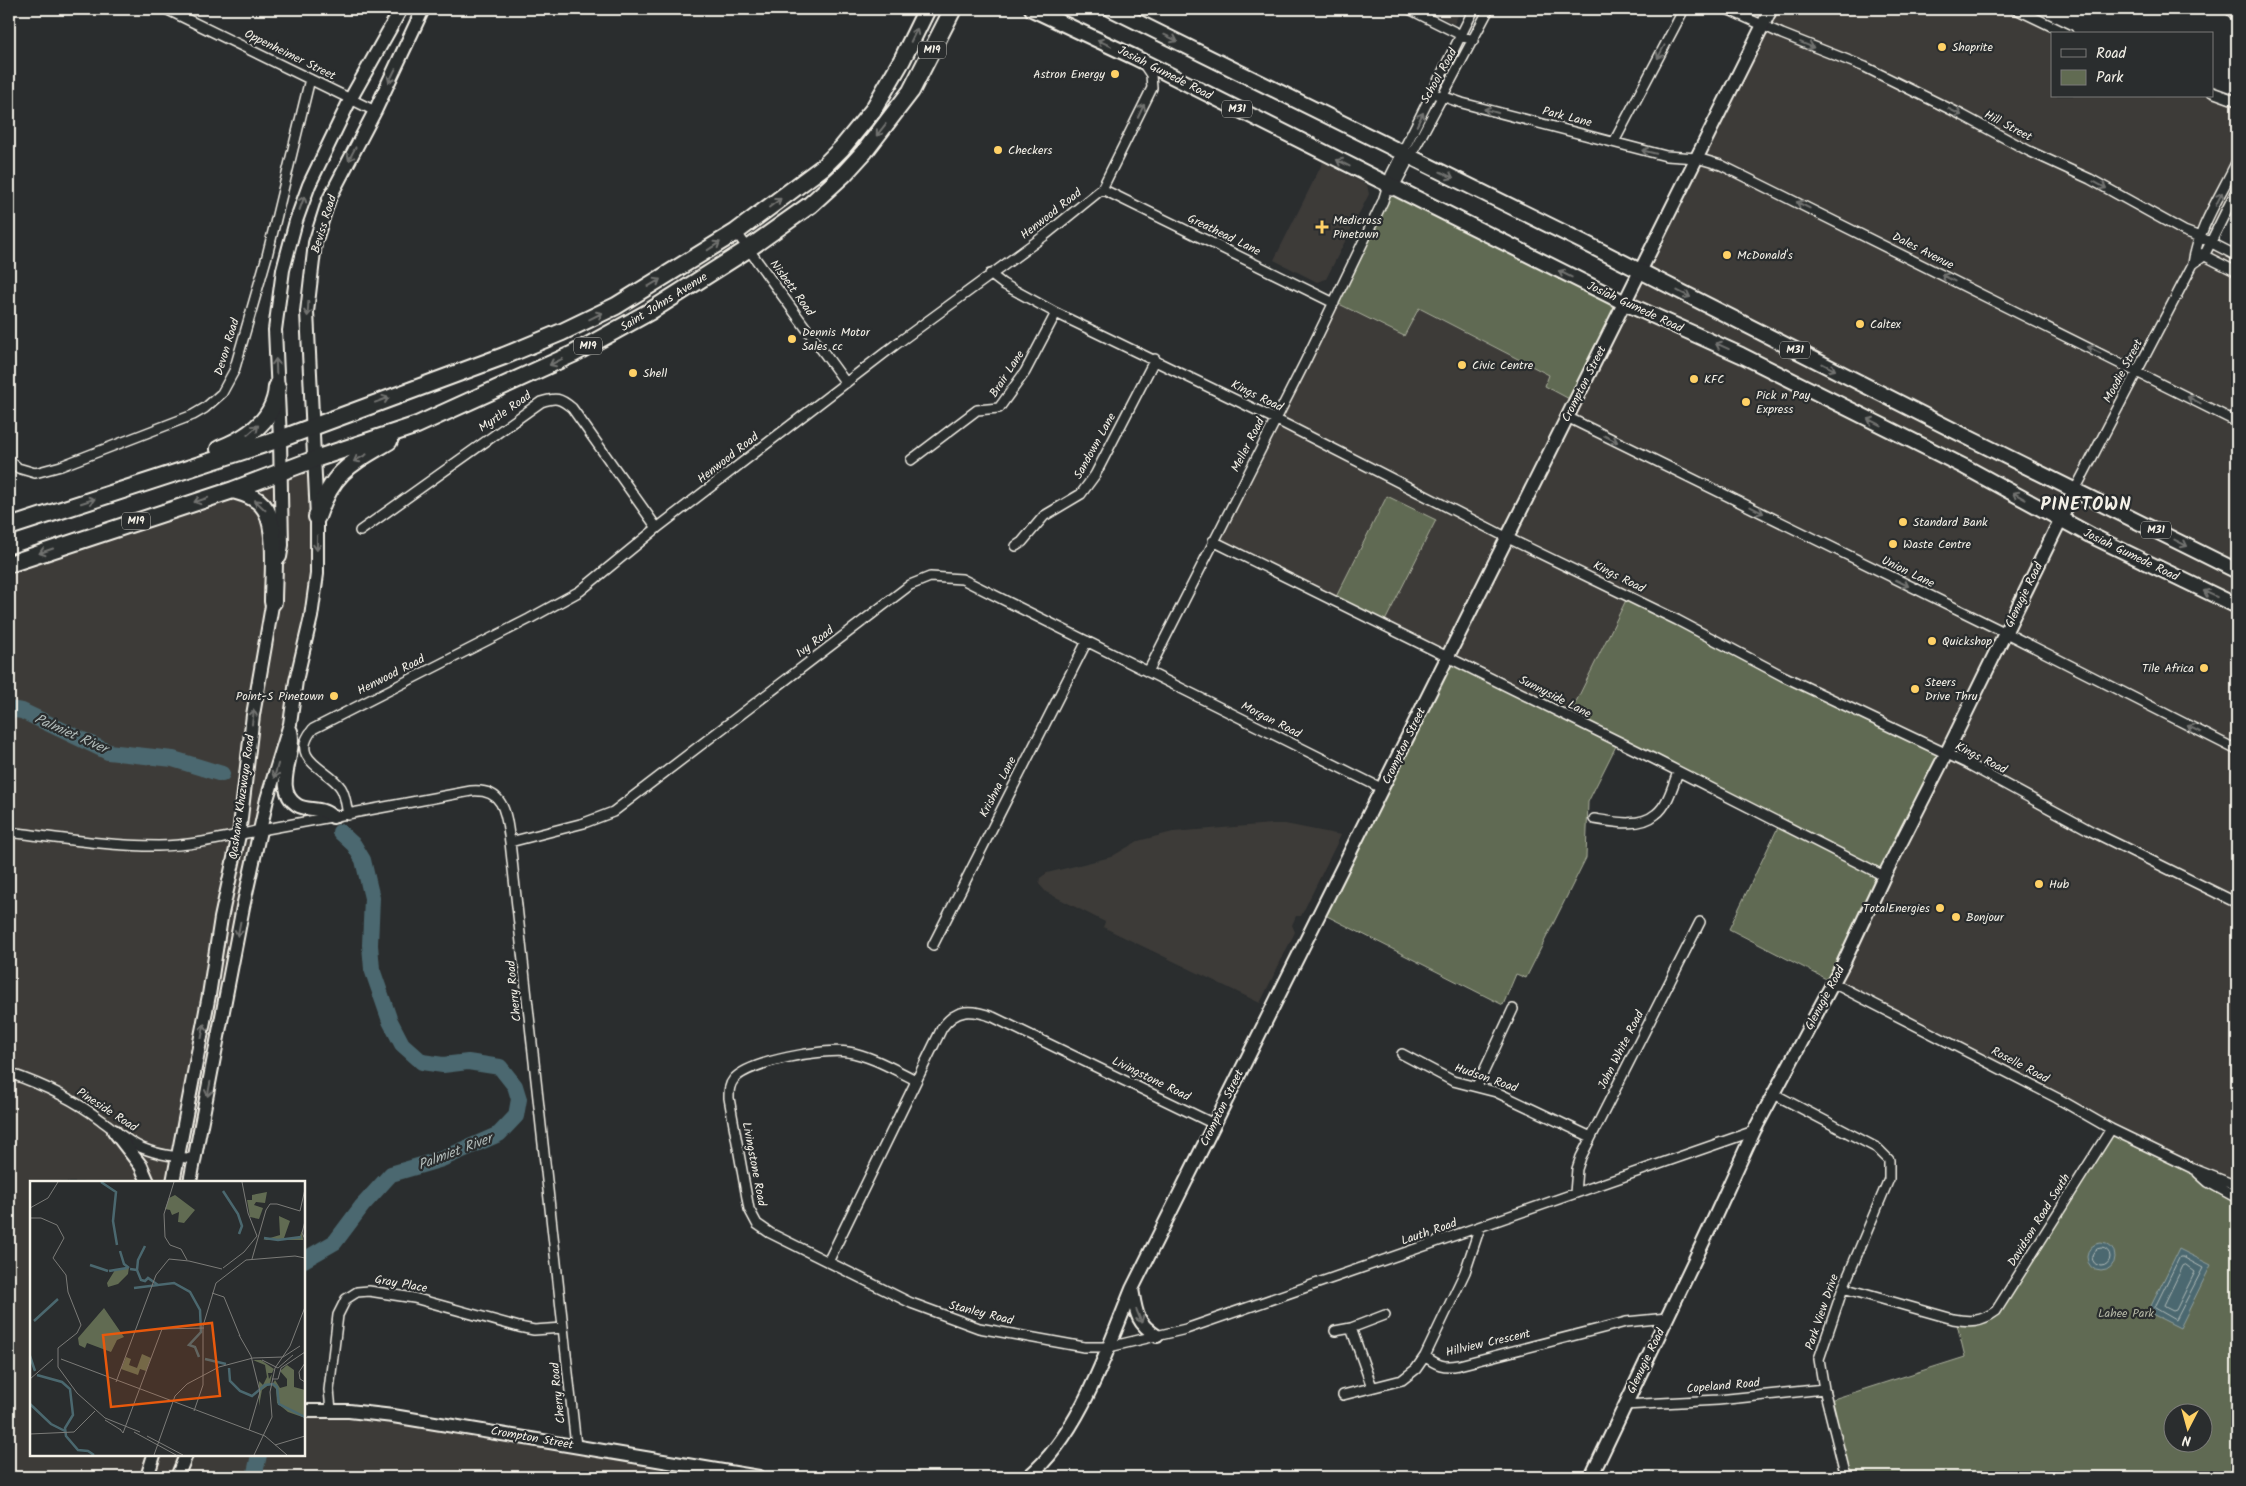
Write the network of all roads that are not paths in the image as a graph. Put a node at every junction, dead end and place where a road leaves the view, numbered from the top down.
1 (166, 9) edge
2 (401, 9) edge
3 (423, 9) edge
4 (927, 9) edge
5 (953, 9) edge
6 (1032, 9) edge
7 (1111, 9) edge
8 (1409, 9) edge
9 (1474, 9) edge
10 (1490, 9) edge
11 (1684, 9) edge
12 (1727, 9) edge
13 (1772, 9) edge
14 (2016, 9) edge
15 (2229, 9) edge
16 (2237, 17) edge
17 (1762, 26) junction
18 (2064, 32) edge
19 (1461, 34) junction
20 (1472, 41) junction
21 (1142, 61) junction
22 (310, 79) junction
23 (2214, 93) edge
24 (1437, 95) junction
25 (351, 98) junction
26 (2236, 102) edge
27 (375, 111) junction
28 (1614, 142) junction
29 (1407, 155) junction
30 (1697, 158) junction
31 (2237, 161) edge
32 (1390, 187) junction
33 (1102, 189) junction
34 (2237, 189) edge
35 (736, 232) junction
36 (2200, 237) junction
37 (2211, 242) junction
38 (748, 249) junction
39 (2195, 251) junction
40 (2204, 256) junction
41 (2237, 256) edge
42 (2194, 264) junction
43 (1640, 272) junction
44 (2237, 272) edge
45 (990, 274) junction
46 (1334, 303) junction
47 (1625, 304) junction
48 (1056, 313) junction
49 (1155, 359) junction
50 (2137, 372) junction
51 (846, 383) junction
52 (277, 387) junction
53 (1567, 417) junction
54 (1276, 419) junction
55 (2237, 422) edge
56 (417, 425) junction
57 (312, 427) junction
58 (280, 439) junction
59 (315, 459) junction
60 (9, 460) edge
61 (911, 460) dead end
62 (280, 472) junction
63 (130, 487) junction
64 (233, 490) junction
65 (2075, 490) junction
66 (317, 517) junction
67 (2061, 520) junction
68 (9, 527) edge
69 (657, 528) junction
70 (360, 531) dead end
71 (1508, 538) junction
72 (1213, 541) junction
73 (1016, 546) dead end
74 (9, 564) edge
75 (2237, 571) edge
76 (273, 602) junction
77 (2237, 606) edge
78 (2006, 633) junction
79 (1087, 641) junction
80 (1448, 658) junction
81 (1148, 672) junction
82 (290, 724) junction
83 (2237, 750) edge
84 (1946, 754) junction
85 (1678, 772) junction
86 (1383, 789) junction
87 (348, 815) junction
88 (333, 817) junction
89 (1594, 819) dead end
90 (261, 830) junction
91 (9, 832) edge
92 (239, 835) junction
93 (510, 842) junction
94 (1884, 876) junction
95 (2237, 902) edge
96 (1700, 922) dead end
97 (933, 944) dead end
98 (1833, 983) junction
99 (1514, 1009) dead end
100 (1402, 1054) dead end
101 (9, 1073) edge
102 (916, 1080) junction
103 (1478, 1086) junction
104 (1774, 1094) junction
105 (1214, 1124) junction
106 (2111, 1129) junction
107 (114, 1131) junction
108 (1754, 1131) junction
109 (1591, 1137) junction
110 (178, 1157) junction
111 (195, 1159) junction
112 (2194, 1169) junction
113 (148, 1181) edge
114 (173, 1181) edge
115 (190, 1181) edge
116 (2237, 1186) edge
117 (1575, 1193) junction
118 (2237, 1198) edge
119 (1480, 1227) junction
120 (828, 1262) junction
121 (1843, 1288) junction
122 (1132, 1289) junction
123 (1385, 1315) dead end
124 (1666, 1318) junction
125 (564, 1328) junction
126 (1351, 1328) junction
127 (1335, 1331) dead end
128 (1157, 1336) junction
129 (1109, 1347) junction
130 (1425, 1356) junction
131 (1372, 1387) junction
132 (1824, 1389) junction
133 (1343, 1395) dead end
134 (1624, 1405) junction
135 (305, 1410) edge
136 (331, 1410) junction
137 (576, 1446) junction
138 (154, 1456) edge
139 (186, 1456) edge
140 (147, 1477) edge
141 (177, 1477) edge
142 (759, 1477) edge
143 (1028, 1477) edge
144 (1590, 1477) edge
145 (1846, 1477) edge

1 - 22 street, Oppenheimer Street
2 - 25 street, Beviss Road
3 -> 27 street, Beviss Road
35 -> 4 highway, Saint Johns Avenue / M19
5 -> 38 highway, Saint Johns Avenue / M19
21 -> 6 main road, Josiah Gumede Road / M31
7 -> 29 main road, M31
8 - 19 street
9 - 19 street, School Road
10 - 20 street, School Road
11 -> 28 street
12 - 17 street, Hill Street
13 - 17 street, Crompton Street
14 - 18 street
15 - 16 street
17 - 30 street, Crompton Street
17 -> 36 street, Hill Street
19 - 20 street
19 - 24 street, School Road
20 - 24 street, School Road
32 -> 21 main road, Josiah Gumede Road / M31
33 -> 21 street, Henwood Road
22 - 25 street, Oppenheimer Street
22 - 60 street, Devon Road
23 - 26 street
28 -> 24 street, Park Lane
24 - 29 street, School Road
25 - 27 street, Oppenheimer Street
52 -> 25 street, Beviss Road
27 -> 57 street, Beviss Road
30 -> 28 street, Park Lane
29 - 32 street, School Road
29 -> 43 main road, M31
30 - 43 street, Crompton Street
50 -> 30 street, Dales Avenue
36 -> 31 street, Moodie Street
32 - 46 street, Meller Road
47 -> 32 main road, Josiah Gumede Road / M31
33 - 45 street, Henwood Road
33 - 46 street, Greathead Lane
34 - 37 street, Moodie Street
35 - 38 street, Nisbett Road
57 -> 35 highway, Saint Johns Avenue / M19
36 - 37 street, Hill Street
36 - 39 street, Moodie Street
37 - 40 street, Moodie Street
37 - 41 street, Hill Street
38 - 51 street, Nisbett Road
38 -> 56 highway, Saint Johns Avenue / M19
39 - 40 street
39 - 42 street, Moodie Street
40 - 42 street, Moodie Street
40 - 44 street
42 - 50 street, Moodie Street
43 - 47 street, Crompton Street
43 -> 65 main road, M31
45 - 48 street, Kings Road
45 - 51 street, Henwood Road
46 - 54 street, Meller Road
47 - 53 street, Crompton Street
67 -> 47 main road, Josiah Gumede Road / M31
48 - 49 street, Kings Road
48 - 61 street, Brair Lane
49 - 54 street, Kings Road
49 - 73 street, Sandown Lane
55 -> 50 street, Dales Avenue
50 - 65 street, Moodie Street
51 - 69 street, Henwood Road
52 - 58 street, Beviss Road
63 -> 52 highway
53 - 71 street, Crompton Street
53 -> 78 street, Union Lane
54 - 71 street, Kings Road
54 - 72 street, Meller Road
56 - 59 highway, Saint Johns Avenue / M19
56 -> 66 highway
57 - 58 highway, Saint Johns Avenue / M19
57 - 59 street, Beviss Road
58 - 62 street, Qashana Khuzwayo Road
58 - 63 highway, M19
59 - 62 highway, Saint Johns Avenue / M19
59 - 66 street, Qashana Khuzwayo Road
62 - 64 highway, M19
62 - 76 street, Qashana Khuzwayo Road
68 -> 63 highway, M19
64 -> 74 highway, M19
76 -> 64 highway
65 - 67 street, Glenugie Road
65 -> 75 main road, M31
66 -> 82 street, Qashana Khuzwayo Road
77 -> 67 main road, Josiah Gumede Road / M31
67 - 78 street, Glenugie Road
69 - 70 street, Myrtle Road
69 - 87 street, Henwood Road
71 - 80 street, Crompton Street
71 - 84 street, Kings Road
72 - 80 street, Sunnyside Lane
72 - 81 street, Meller Road
92 -> 76 street, Qashana Khuzwayo Road
83 -> 78 street, Union Lane
78 - 84 street, Glenugie Road
79 - 81 street, Ivy Road
79 - 93 street, Ivy Road
79 - 97 street, Krishna Lane
80 - 85 street, Sunnyside Lane
80 - 86 street, Crompton Street
81 - 86 street, Morgan Road
82 - 88 street
82 -> 90 street, Qashana Khuzwayo Road
84 - 94 street, Glenugie Road
84 - 95 street, Kings Road
85 - 89 street
85 - 94 street, Sunnyside Lane
86 - 105 street, Crompton Street
87 - 88 street, Cherry Road
87 - 93 street, Cherry Road
88 - 90 street, Cherry Road
90 - 92 street, Cherry Road
90 -> 111 street, Qashana Khuzwayo Road
91 - 92 street
110 -> 92 street, Qashana Khuzwayo Road
93 - 125 street, Cherry Road
94 - 98 street, Glenugie Road
96 - 109 street, John White Road
98 - 104 street, Glenugie Road
98 - 106 street, Roselle Road
99 - 103 street
100 - 103 street, Hudson Road
101 - 107 street, Pineside Road
102 - 105 street, Livingstone Road
102 - 120 street, Livingstone Road
102 - 120 street, Livingstone Road
103 - 109 street, Hudson Road
104 - 108 street, Glenugie Road
104 - 121 street, Park View Drive
105 - 122 street, Crompton Street
106 - 112 street, Roselle Road
106 - 121 street, Davidson Road South
107 - 110 street, Pineside Road
107 - 113 street
108 - 117 street, Lauth Road
108 - 124 street, Glenugie Road
109 - 117 street, John White Road
110 - 111 street, Pineside Road
110 - 114 street, Qashana Khuzwayo Road
111 - 115 street, Qashana Khuzwayo Road
112 - 116 street, Roselle Road
112 - 118 street, Roselle Road
117 - 119 street, Lauth Road
119 - 128 street, Lauth Road
119 - 130 street, Hillview Crescent
120 - 129 street, Stanley Road
121 - 132 street, Park View Drive
122 -> 128 street
122 - 129 street, Crompton Street
123 - 126 street
124 - 130 street, Hillview Crescent
124 - 134 street, Glenugie Road
125 - 136 street, Gray Place
125 - 137 street, Cherry Road
126 - 127 street
126 - 131 street
128 - 129 street, Lauth Road
129 - 143 street, Crompton Street
130 - 131 street
131 - 133 street
132 - 134 street, Copeland Road
132 - 145 street, Park View Drive
134 - 144 street, Glenugie Road
135 - 136 street, Crompton Street
136 - 137 street, Crompton Street
137 - 142 street, Crompton Street
138 - 140 street
139 - 141 street

